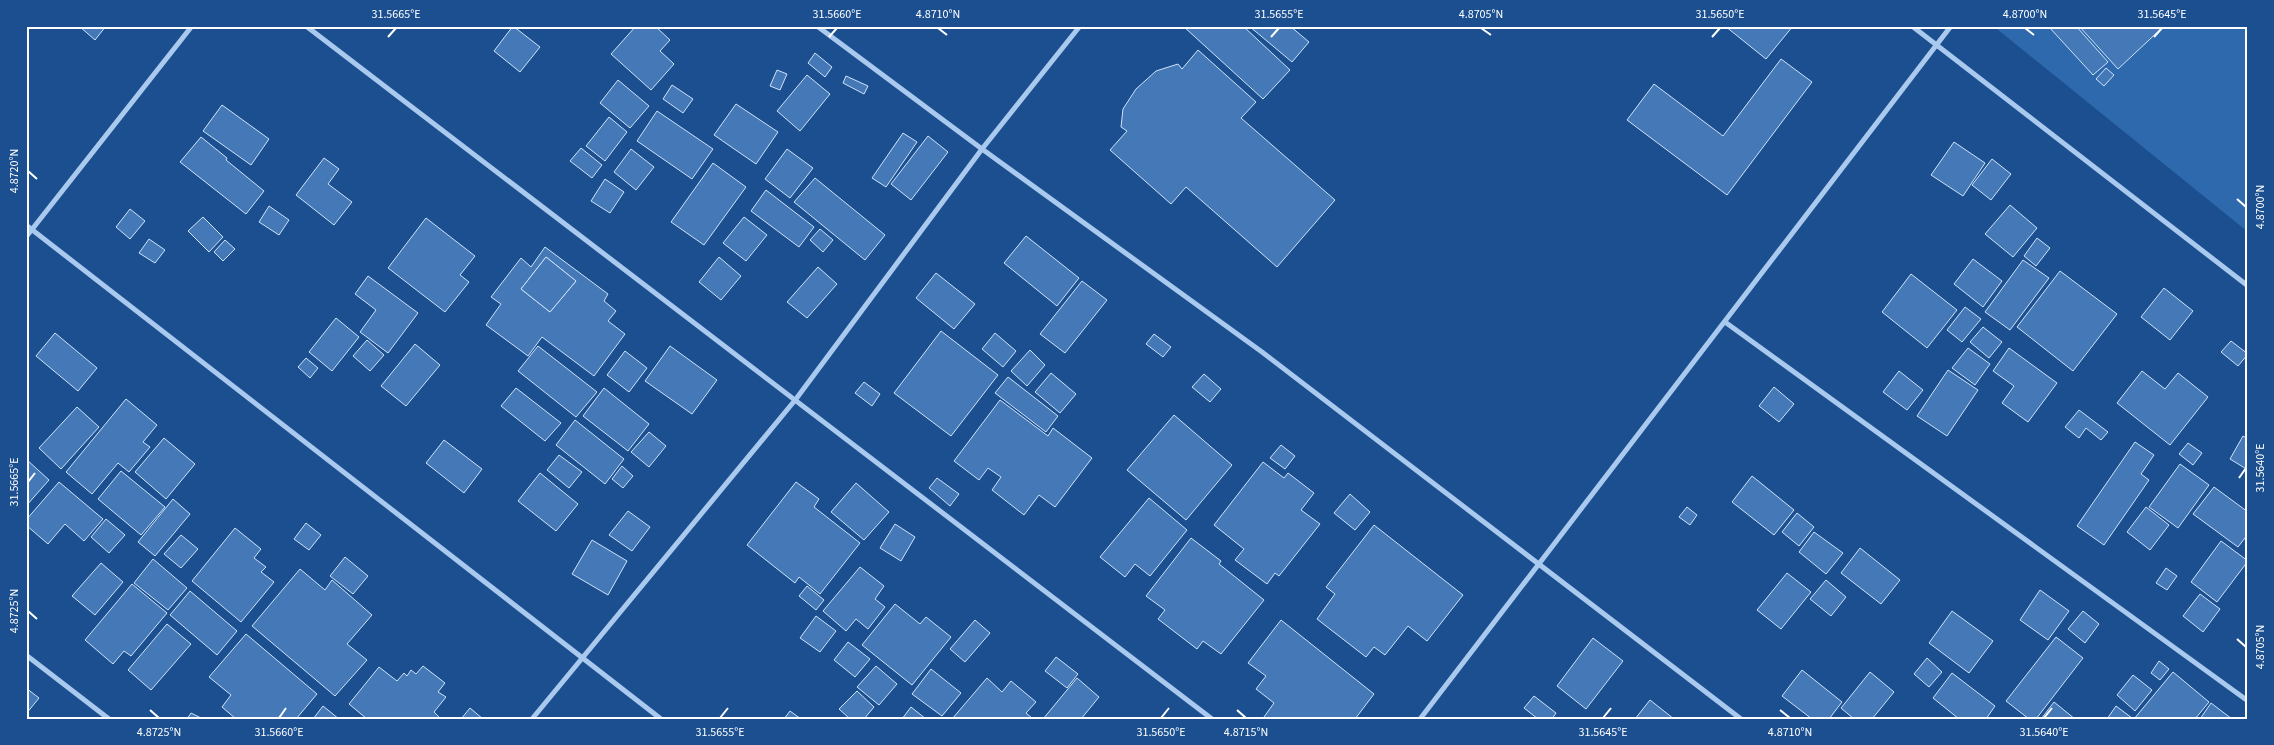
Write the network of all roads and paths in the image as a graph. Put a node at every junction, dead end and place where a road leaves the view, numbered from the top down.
1 (192, 26) edge
2 (306, 26) edge
3 (816, 26) edge
4 (1080, 26) edge
5 (1912, 26) edge
6 (1952, 26) edge
7 (1937, 45) junction
8 (982, 149) junction
9 (26, 225) edge
10 (32, 230) junction
11 (26, 237) edge
12 (2248, 286) edge
13 (1725, 322) junction
14 (796, 399) junction
15 (1539, 564) junction
16 (26, 655) edge
17 (583, 658) junction
18 (2248, 701) edge
19 (109, 719) edge
20 (532, 719) edge
21 (661, 719) edge
22 (1212, 719) edge
23 (1420, 719) edge
24 (1741, 719) edge

1 - 10 street
2 - 14 street
3 - 8 street
4 - 8 street
5 - 7 street
6 - 7 street
7 - 12 street
7 - 13 street
8 - 14 street
8 - 15 street
9 - 10 street
10 - 11 street
10 - 17 street
13 - 15 street
13 - 18 street
14 - 17 street
14 - 22 street
15 - 23 street
15 - 24 street
16 - 19 street
17 - 20 street
17 - 21 street

